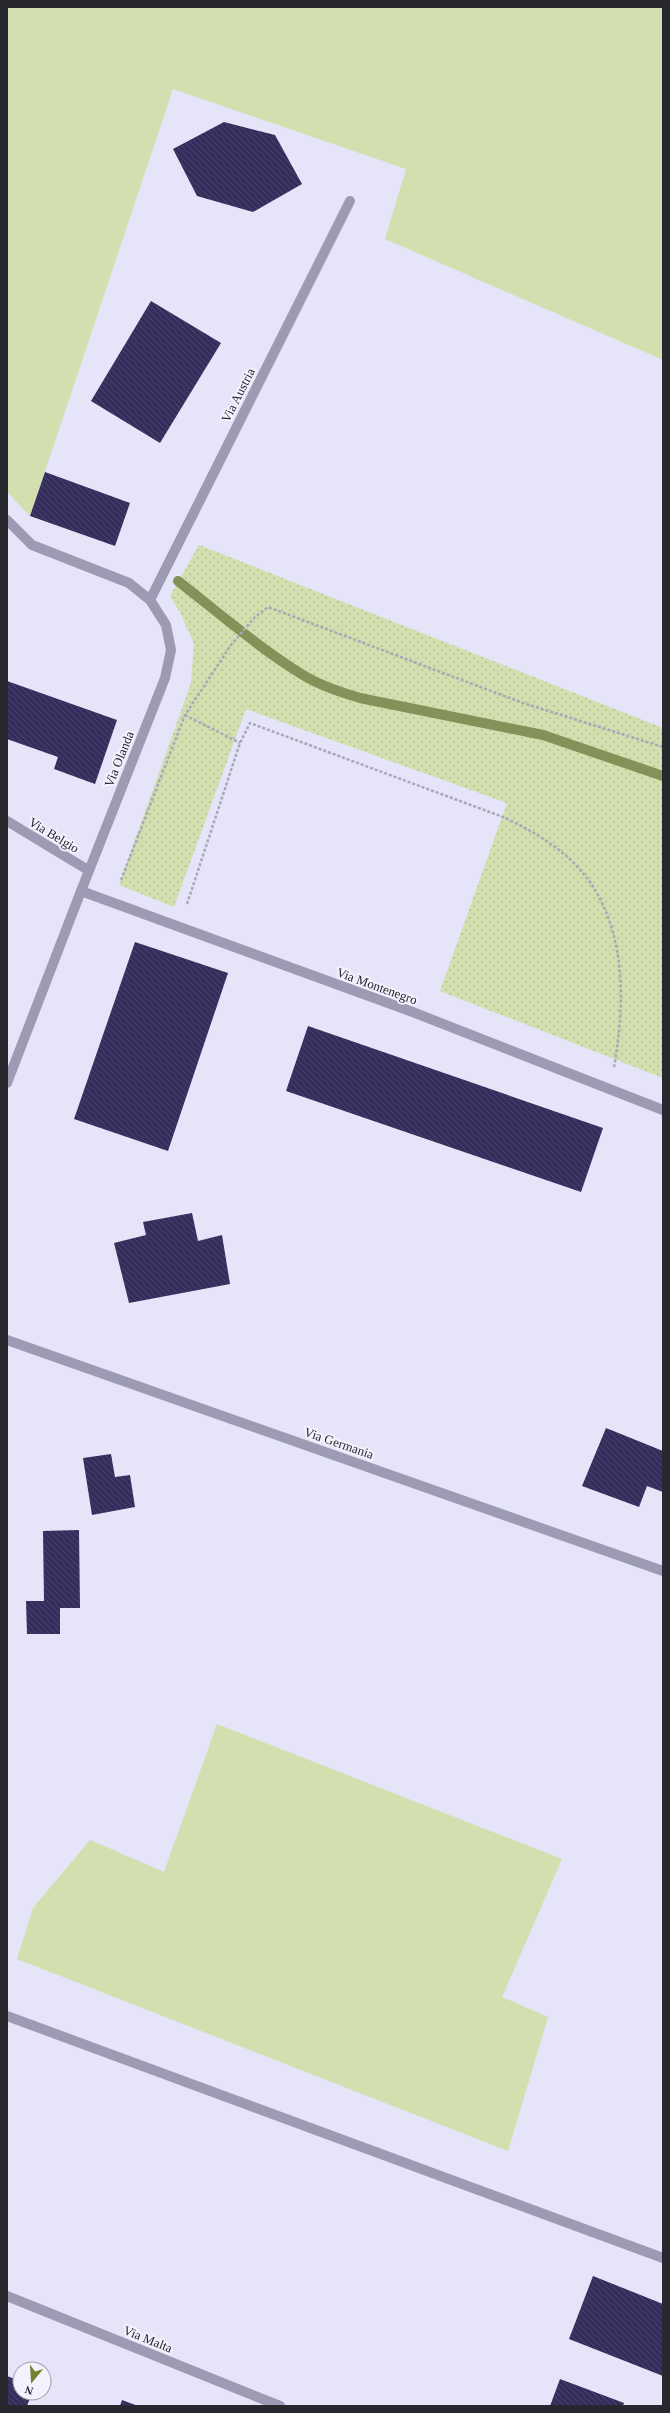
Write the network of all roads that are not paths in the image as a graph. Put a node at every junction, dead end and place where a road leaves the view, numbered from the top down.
1 (350, 201) dead end
2 (7, 520) edge
3 (150, 600) junction
4 (7, 821) edge
5 (88, 870) junction
6 (81, 891) junction
7 (7, 1083) edge
8 (663, 1110) edge
9 (7, 1340) edge
10 (663, 1571) edge
11 (7, 2016) edge
12 (663, 2258) edge
13 (7, 2296) edge
14 (280, 2406) edge

1 - 3 street, Via Austria
2 - 3 street, Via Olanda
3 - 5 street, Via Olanda
4 - 5 street, Via Belgio
5 - 6 street, Via Olanda
6 - 7 street, Via Olanda
6 - 8 street, Via Montenegro
9 - 10 street, Via Germania
11 - 12 street
13 - 14 street, Via Malta

